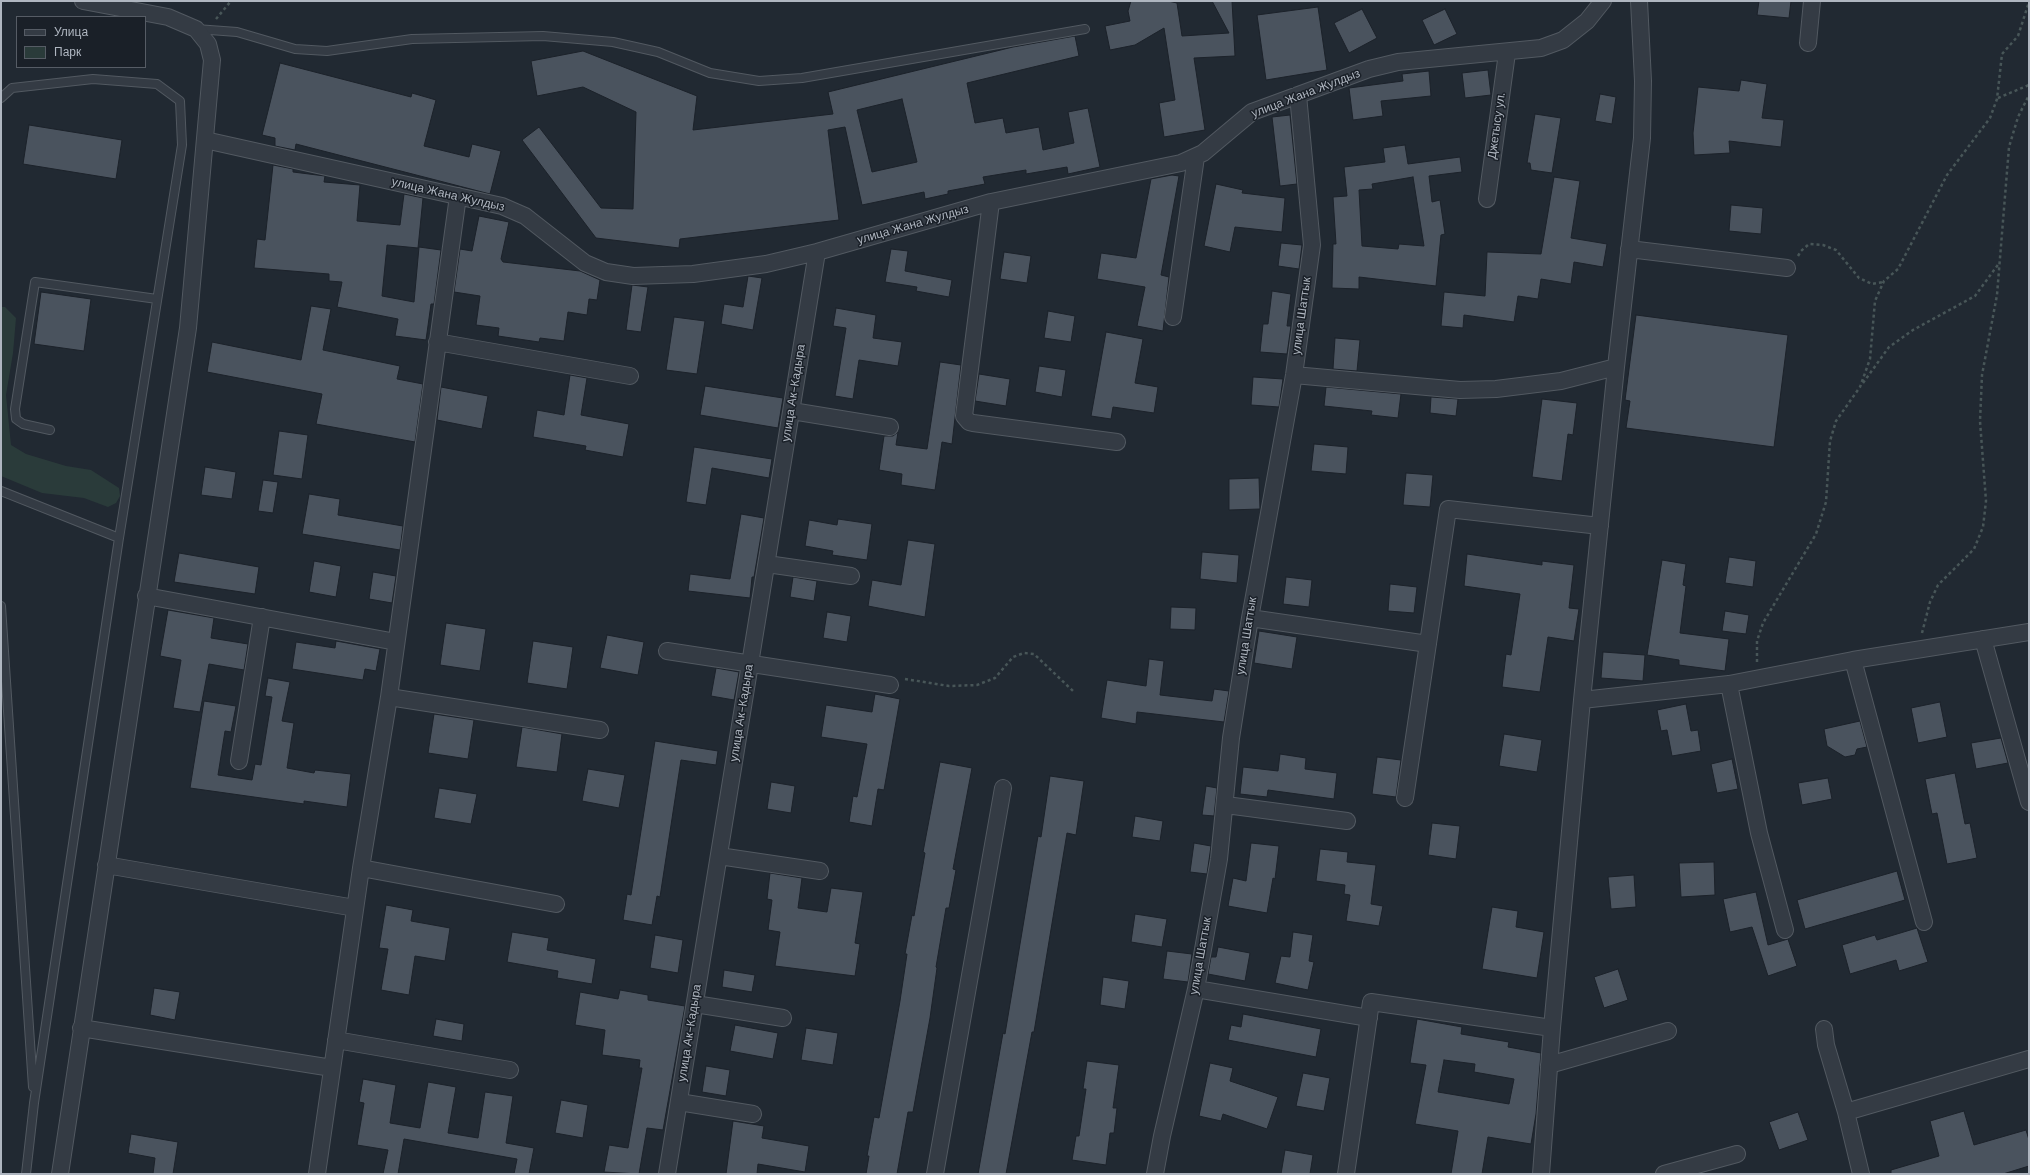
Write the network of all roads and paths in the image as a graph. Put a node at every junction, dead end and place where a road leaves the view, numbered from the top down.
1 (83, 1) edge
2 (231, 1) edge
3 (1604, 1) edge
4 (1638, 1) edge
5 (1812, 1) edge
6 (2029, 2) edge
7 (201, 29) junction
8 (1085, 29) dead end
9 (1808, 43) dead end
10 (1507, 53) junction
11 (2029, 86) edge
12 (1298, 95) junction
13 (2029, 95) edge
14 (1, 98) edge
15 (1997, 99) junction
16 (205, 140) junction
17 (1196, 157) junction
18 (458, 196) junction
19 (1487, 199) dead end
20 (991, 202) junction
21 (1629, 249) junction
22 (817, 252) junction
23 (2001, 262) junction
24 (1787, 268) joint
25 (1884, 281) junction
26 (157, 299) junction
27 (1173, 317) dead end
28 (437, 342) junction
29 (1616, 367) junction
30 (1294, 375) junction
31 (630, 376) dead end
32 (1860, 387) junction
33 (792, 411) junction
34 (890, 427) dead end
35 (50, 430) dead end
36 (1117, 442) dead end
37 (1, 490) edge
38 (1600, 526) junction
39 (119, 538) junction
40 (766, 564) junction
41 (851, 576) dead end
42 (146, 596) junction
43 (1, 606) edge
44 (262, 617) junction
45 (1250, 618) junction
46 (2029, 632) edge
47 (1983, 639) junction
48 (396, 642) junction
49 (1428, 644) junction
50 (1918, 649) junction
51 (667, 651) dead end
52 (1853, 660) junction
53 (750, 665) junction
54 (1756, 678) junction
55 (1729, 684) junction
56 (890, 685) joint
57 (1074, 691) dead end
58 (389, 697) junction
59 (1582, 700) junction
60 (600, 730) dead end
61 (239, 761) dead end
62 (1003, 788) dead end
63 (1406, 798) dead end
64 (2029, 802) edge
65 (1226, 805) junction
66 (1347, 821) dead end
67 (719, 856) junction
68 (106, 865) junction
69 (361, 868) junction
70 (820, 871) dead end
71 (556, 904) dead end
72 (355, 908) junction
73 (1924, 922) dead end
74 (1785, 930) dead end
75 (1196, 989) junction
76 (695, 1004) junction
77 (783, 1018) dead end
78 (1369, 1018) junction
79 (81, 1028) junction
80 (1552, 1028) junction
81 (1824, 1029) dead end
82 (1668, 1031) dead end
83 (336, 1040) junction
84 (2029, 1060) edge
85 (1549, 1065) junction
86 (332, 1068) junction
87 (510, 1070) dead end
88 (679, 1102) junction
89 (34, 1103) junction
90 (1846, 1112) junction
91 (752, 1114) dead end
92 (1736, 1154) dead end
93 (26, 1174) edge
94 (60, 1174) edge
95 (317, 1174) edge
96 (667, 1174) edge
97 (935, 1174) edge
98 (1155, 1174) edge
99 (1346, 1174) edge
100 (1541, 1174) edge
101 (1664, 1174) edge
102 (1862, 1174) edge

1 - 7 street
2 - 7 path
3 - 10 street, улица Жана Жулдыз
4 - 21 street
5 - 9 street
6 - 15 path
7 - 8 lane
7 - 16 street
10 - 12 street, улица Жана Жулдыз
10 - 19 street, Джетысу ул.
11 - 15 path
12 - 17 street, улица Жана Жулдыз
12 - 30 street, улица Шаттык
13 - 23 path
14 - 26 lane
15 - 25 path
16 - 18 street, улица Жана Жулдыз
16 - 42 street
17 - 20 street, улица Жана Жулдыз
17 - 27 street
18 - 22 street, улица Жана Жулдыз
18 - 28 street
20 - 22 street, улица Жана Жулдыз
20 - 36 street
21 - 24 street
21 - 29 street
22 - 33 street, улица Ак-Кадыра
23 - 32 path
23 - 50 path
24 - 25 path
25 - 32 path
26 - 35 lane
26 - 39 lane
28 - 31 street
28 - 48 street
29 - 30 street
29 - 38 street
30 - 45 street, улица Шаттык
32 - 54 path
33 - 34 street
33 - 40 street, улица Ак-Кадыра
37 - 39 lane
38 - 49 street
38 - 59 street
39 - 89 lane
40 - 41 street
40 - 53 street, улица Ак-Кадыра
42 - 44 street
42 - 68 street
43 - 89 lane
44 - 48 street
44 - 61 street
45 - 49 street
45 - 65 street, улица Шаттык
46 - 47 street
47 - 50 street
47 - 64 street
48 - 58 street
49 - 63 street
50 - 52 street
51 - 53 street
52 - 54 street
52 - 73 street
53 - 56 street
53 - 67 street, улица Ак-Кадыра
54 - 55 street
55 - 59 street
55 - 74 street
56 - 57 path
58 - 60 street
58 - 69 street
59 - 80 street
62 - 97 street
65 - 66 street
65 - 75 street, улица Шаттык
67 - 70 street
67 - 76 street, улица Ак-Кадыра
68 - 72 street
68 - 79 street
69 - 71 street
69 - 72 street
72 - 83 street
75 - 78 street
75 - 98 street, улица Шаттык
76 - 77 street
76 - 88 street, улица Ак-Кадыра
78 - 80 street
78 - 99 street
79 - 86 street
79 - 94 street
80 - 85 street
81 - 90 street
82 - 85 street
83 - 86 street
83 - 87 street
84 - 90 street
85 - 100 street
86 - 95 street
88 - 91 street
88 - 96 street, улица Ак-Кадыра
89 - 93 lane
90 - 102 street
92 - 101 street

